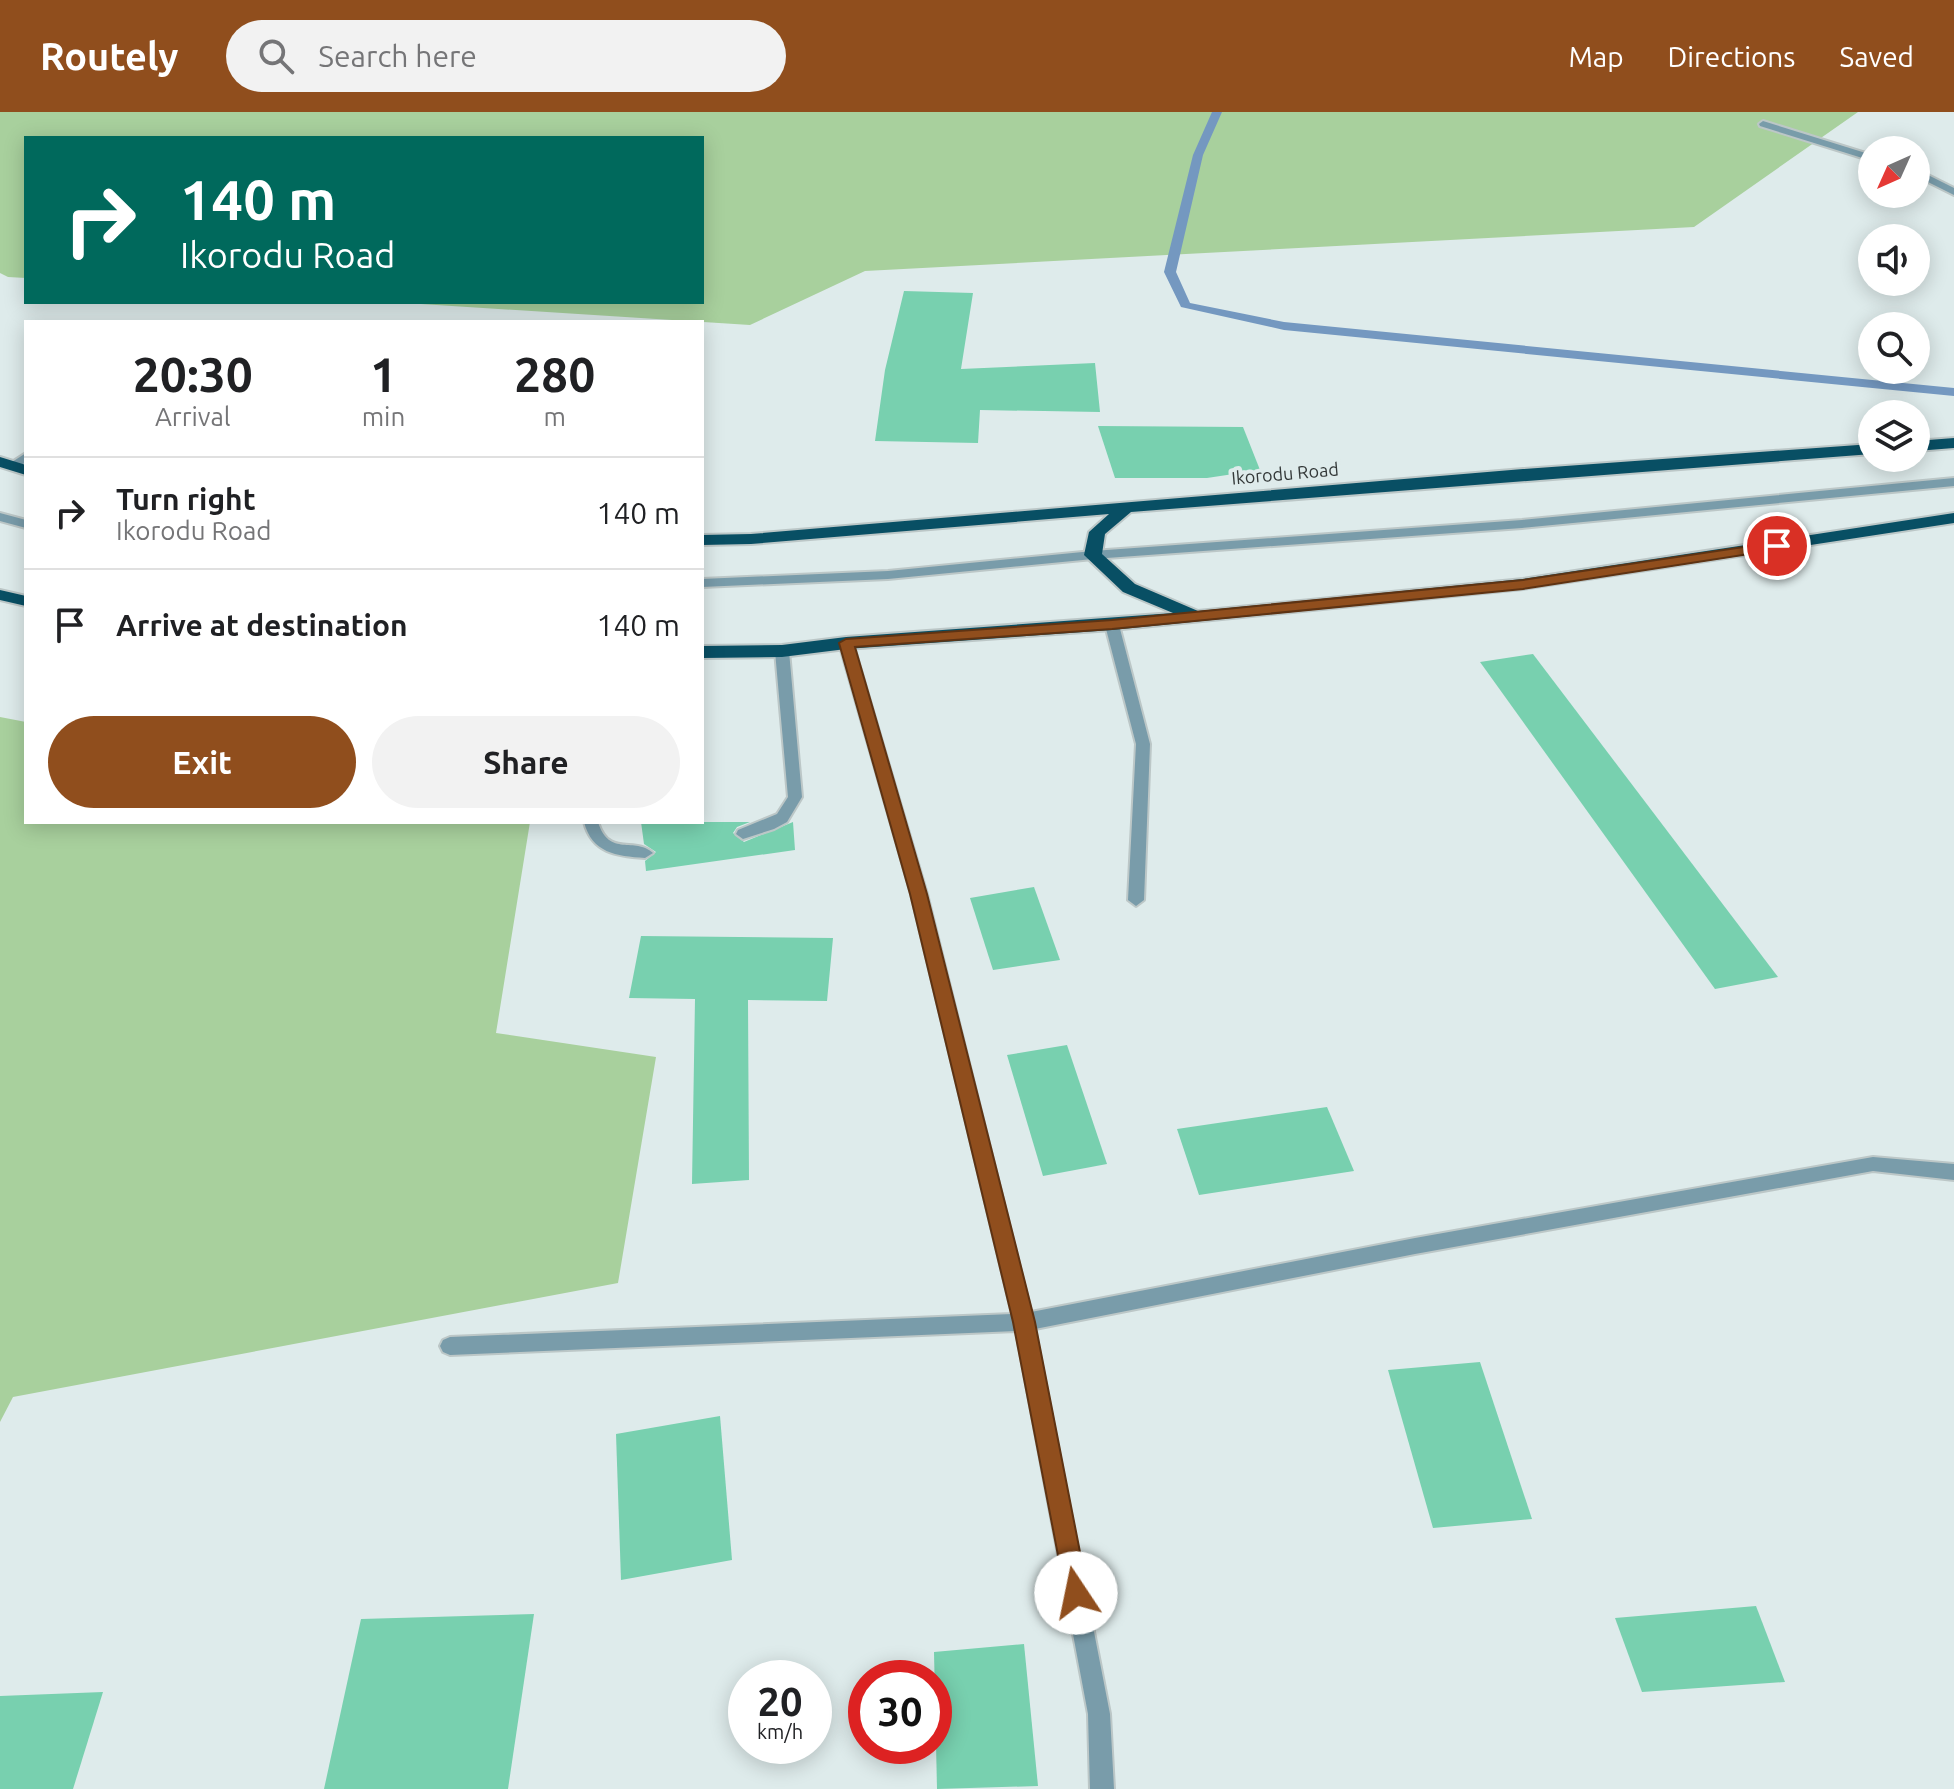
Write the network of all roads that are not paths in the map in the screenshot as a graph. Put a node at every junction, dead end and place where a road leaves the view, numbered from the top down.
1 (1763, 124) dead end
2 (1858, 154) edge
3 (1930, 179) edge
4 (1954, 192) edge
5 (1954, 443) edge
6 (1930, 445) edge
7 (1858, 450) edge
8 (1954, 482) edge
9 (1126, 508) junction
10 (0, 517) edge
11 (1954, 518) edge
12 (24, 523) edge
13 (704, 540) edge
14 (1093, 555) junction
15 (704, 583) edge
16 (0, 595) edge
17 (24, 601) edge
18 (1193, 615) junction
19 (1112, 625) junction
20 (846, 643) junction
21 (782, 651) junction
22 (704, 652) edge
23 (591, 824) edge
24 (743, 834) dead end
25 (645, 853) dead end
26 (1136, 900) dead end
27 (1954, 1172) edge
28 (1024, 1322) junction
29 (450, 1346) dead end
30 (1102, 1789) edge

1 - 2 street
3 - 4 street
5 - 6 highway
7 - 9 highway, Ikorodu Road
8 - 14 street
9 - 13 highway, Ikorodu Road
9 - 14 highway
10 - 12 street
11 - 18 highway
14 - 15 street
14 - 18 highway
16 - 17 highway
18 - 19 highway
19 - 20 highway
19 - 26 street
20 - 21 highway
20 - 28 street
21 - 22 highway
21 - 24 street
23 - 25 street
27 - 28 street
28 - 29 street
28 - 30 street

